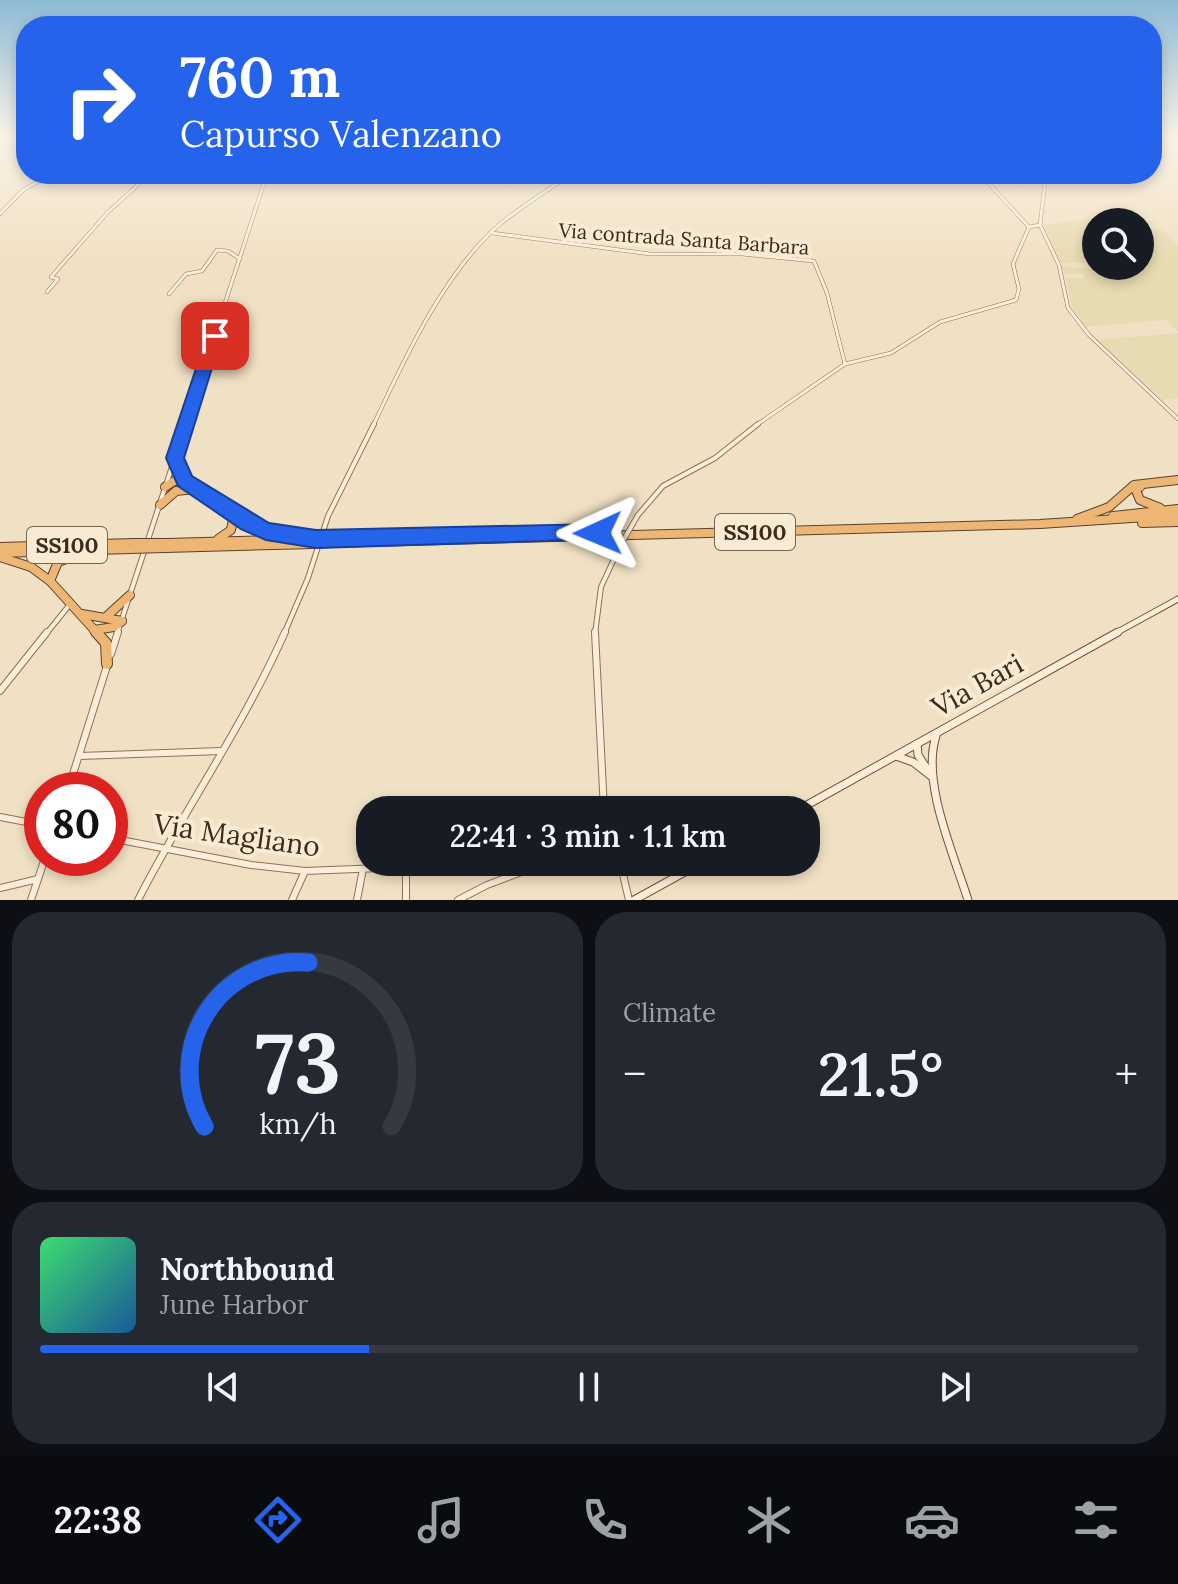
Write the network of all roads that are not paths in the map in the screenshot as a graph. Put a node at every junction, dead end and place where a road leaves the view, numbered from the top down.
1 (34, 184) edge
2 (139, 184) edge
3 (264, 184) edge
4 (557, 184) edge
5 (989, 184) edge
6 (1045, 184) edge
7 (0, 214) edge
8 (1040, 225) junction
9 (1029, 227) junction
10 (491, 233) junction
11 (240, 259) junction
12 (47, 292) dead end
13 (169, 294) dead end
14 (845, 364) junction
15 (1178, 419) edge
16 (175, 458) junction
17 (1178, 480) edge
18 (184, 481) junction
19 (1148, 483) junction
20 (165, 487) junction
21 (197, 489) junction
22 (176, 491) junction
23 (160, 505) junction
24 (1178, 511) edge
25 (234, 514) junction
26 (1077, 519) junction
27 (1178, 522) edge
28 (1040, 524) junction
29 (296, 538) junction
30 (331, 541) junction
31 (315, 542) junction
32 (169, 545) junction
33 (132, 546) junction
34 (115, 550) junction
35 (0, 552) edge
36 (50, 581) junction
37 (130, 595) junction
38 (1178, 599) edge
39 (71, 603) junction
40 (82, 614) junction
41 (106, 616) junction
42 (122, 621) junction
43 (94, 630) junction
44 (107, 664) junction
45 (0, 691) edge
46 (941, 730) junction
47 (917, 744) junction
48 (221, 751) junction
49 (79, 756) junction
50 (896, 756) junction
51 (74, 772) edge
52 (931, 772) junction
53 (603, 796) edge
54 (820, 798) edge
55 (0, 817) edge
56 (24, 822) edge
57 (128, 842) edge
58 (164, 849) junction
59 (356, 869) edge
60 (305, 871) junction
61 (39, 876) edge
62 (362, 876) edge
63 (406, 876) edge
64 (511, 876) edge
65 (624, 876) edge
66 (676, 876) edge
67 (38, 879) junction
68 (0, 888) edge
69 (31, 900) edge
70 (138, 900) edge
71 (292, 900) edge
72 (357, 900) edge
73 (406, 900) edge
74 (458, 900) edge
75 (631, 900) edge
76 (968, 900) edge

1 - 7 street
2 - 12 street
3 - 11 street
4 - 10 street
5 - 9 street
6 - 8 street
8 - 9 street
8 - 15 street
9 - 14 street
10 - 14 street, Via contrada Santa Barbara
10 - 48 street
11 - 13 street
11 - 16 street
14 - 53 street, bridge
16 - 18 highway
16 - 20 street
17 - 19 highway, SS100
18 - 20 highway
18 - 21 highway, SS100
19 - 24 highway
19 - 26 highway, SS100
20 - 22 highway
20 - 23 street
21 - 22 highway
21 - 25 highway, SS100
22 - 23 highway
23 - 37 street
24 - 26 highway, SS100
24 - 28 highway, SS100
25 - 29 highway, SS100
25 - 32 highway, SS100
26 - 30 highway, SS100
27 - 28 highway, SS100
28 - 30 highway, SS100
29 - 31 highway, SS100
29 - 32 highway, SS100
30 - 31 highway, SS100, bridge
31 - 32 highway, SS100
32 - 33 highway, SS100, bridge
33 - 34 highway, SS100
33 - 35 highway, SS100
34 - 35 highway, SS100
34 - 36 highway
35 - 36 highway, SS100
36 - 39 highway, SS100
37 - 41 highway
37 - 42 street
38 - 46 main road, Via Bari
39 - 40 highway, SS100
39 - 45 street
40 - 41 highway
40 - 43 highway, SS100
41 - 42 highway
42 - 43 highway
42 - 44 street
43 - 44 highway, SS100
44 - 49 street
46 - 47 main road, Via Bari
46 - 52 main road
47 - 50 main road, Via Bari
47 - 52 main road
48 - 49 street
48 - 58 street
49 - 51 street
50 - 52 main road
50 - 54 main road, Via Bari
52 - 76 main road
55 - 56 street
57 - 58 street, Via Magliano
58 - 60 street, Via Magliano
58 - 70 street
59 - 60 street, Via Magliano
60 - 71 street
61 - 67 street
62 - 72 street
63 - 73 street, Via Magliano
64 - 74 street
65 - 75 street
66 - 75 main road
67 - 68 street
67 - 69 street

